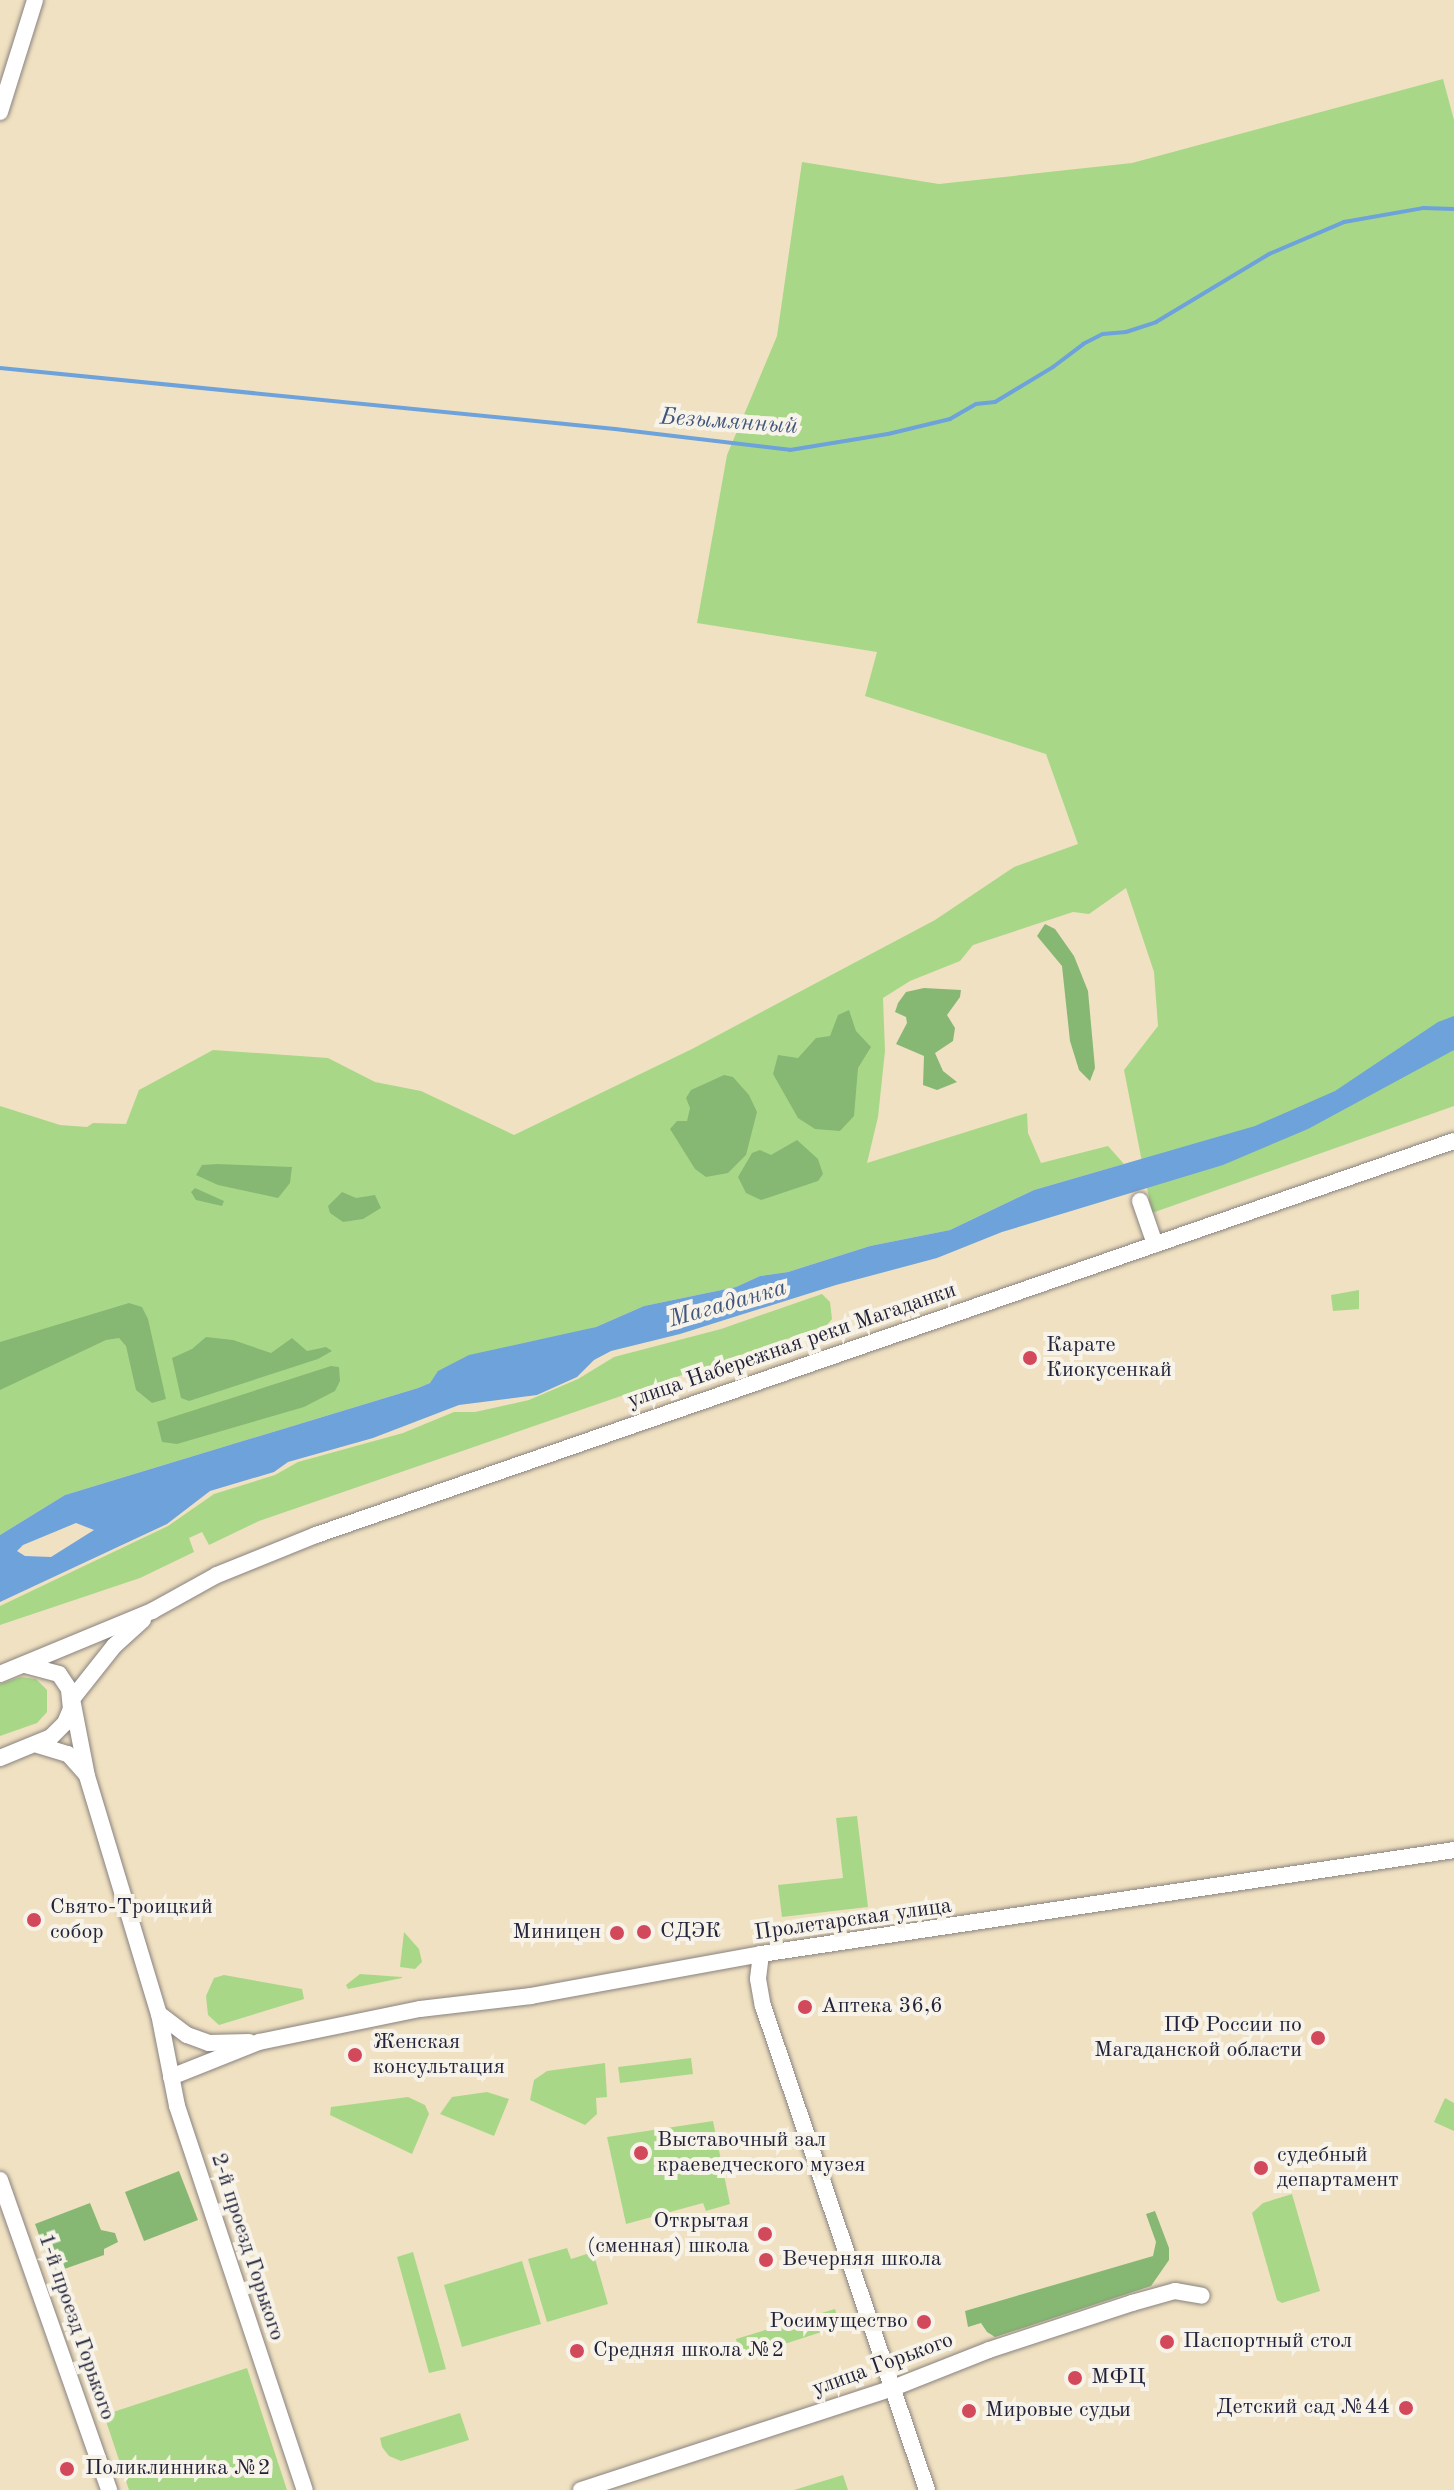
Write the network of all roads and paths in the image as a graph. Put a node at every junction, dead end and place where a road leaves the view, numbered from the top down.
1 (35, 0) edge
2 (0, 112) edge
3 (1454, 1141) edge
4 (1140, 1201) dead end
5 (1155, 1244) junction
6 (152, 1611) junction
7 (24, 1665) junction
8 (1, 1674) edge
9 (72, 1699) junction
10 (38, 1745) junction
11 (0, 1758) edge
12 (87, 1776) junction
13 (1454, 1850) edge
14 (761, 1954) junction
15 (159, 2014) junction
16 (259, 2042) junction
17 (171, 2077) junction
18 (0, 2180) edge
19 (1202, 2296) dead end
20 (893, 2388) junction
21 (109, 2490) edge
22 (305, 2490) edge
23 (581, 2490) edge
24 (927, 2490) edge

1 - 2 street
3 - 5 street, улица Набережная реки Магаданки
4 - 5 street
5 - 6 street, улица Набережная реки Магаданки
6 - 7 street, улица Набережная реки Магаданки
6 - 9 street, улица Набережная реки Магаданки
7 - 8 street, улица Набережная реки Магаданки
7 - 9 street
9 - 10 street, улица Набережная реки Магаданки
9 - 12 street
10 - 11 street
10 - 12 street
12 - 15 street
13 - 14 street, Пролетарская улица
14 - 16 street, Пролетарская улица
14 - 20 street
15 - 16 street, Пролетарская улица
15 - 17 street, 2-й проезд Горького
16 - 17 street, Пролетарская улица
17 - 22 street, 2-й проезд Горького
18 - 21 street, 1-й проезд Горького
19 - 20 street, улица Горького
20 - 23 street, улица Горького
20 - 24 street

